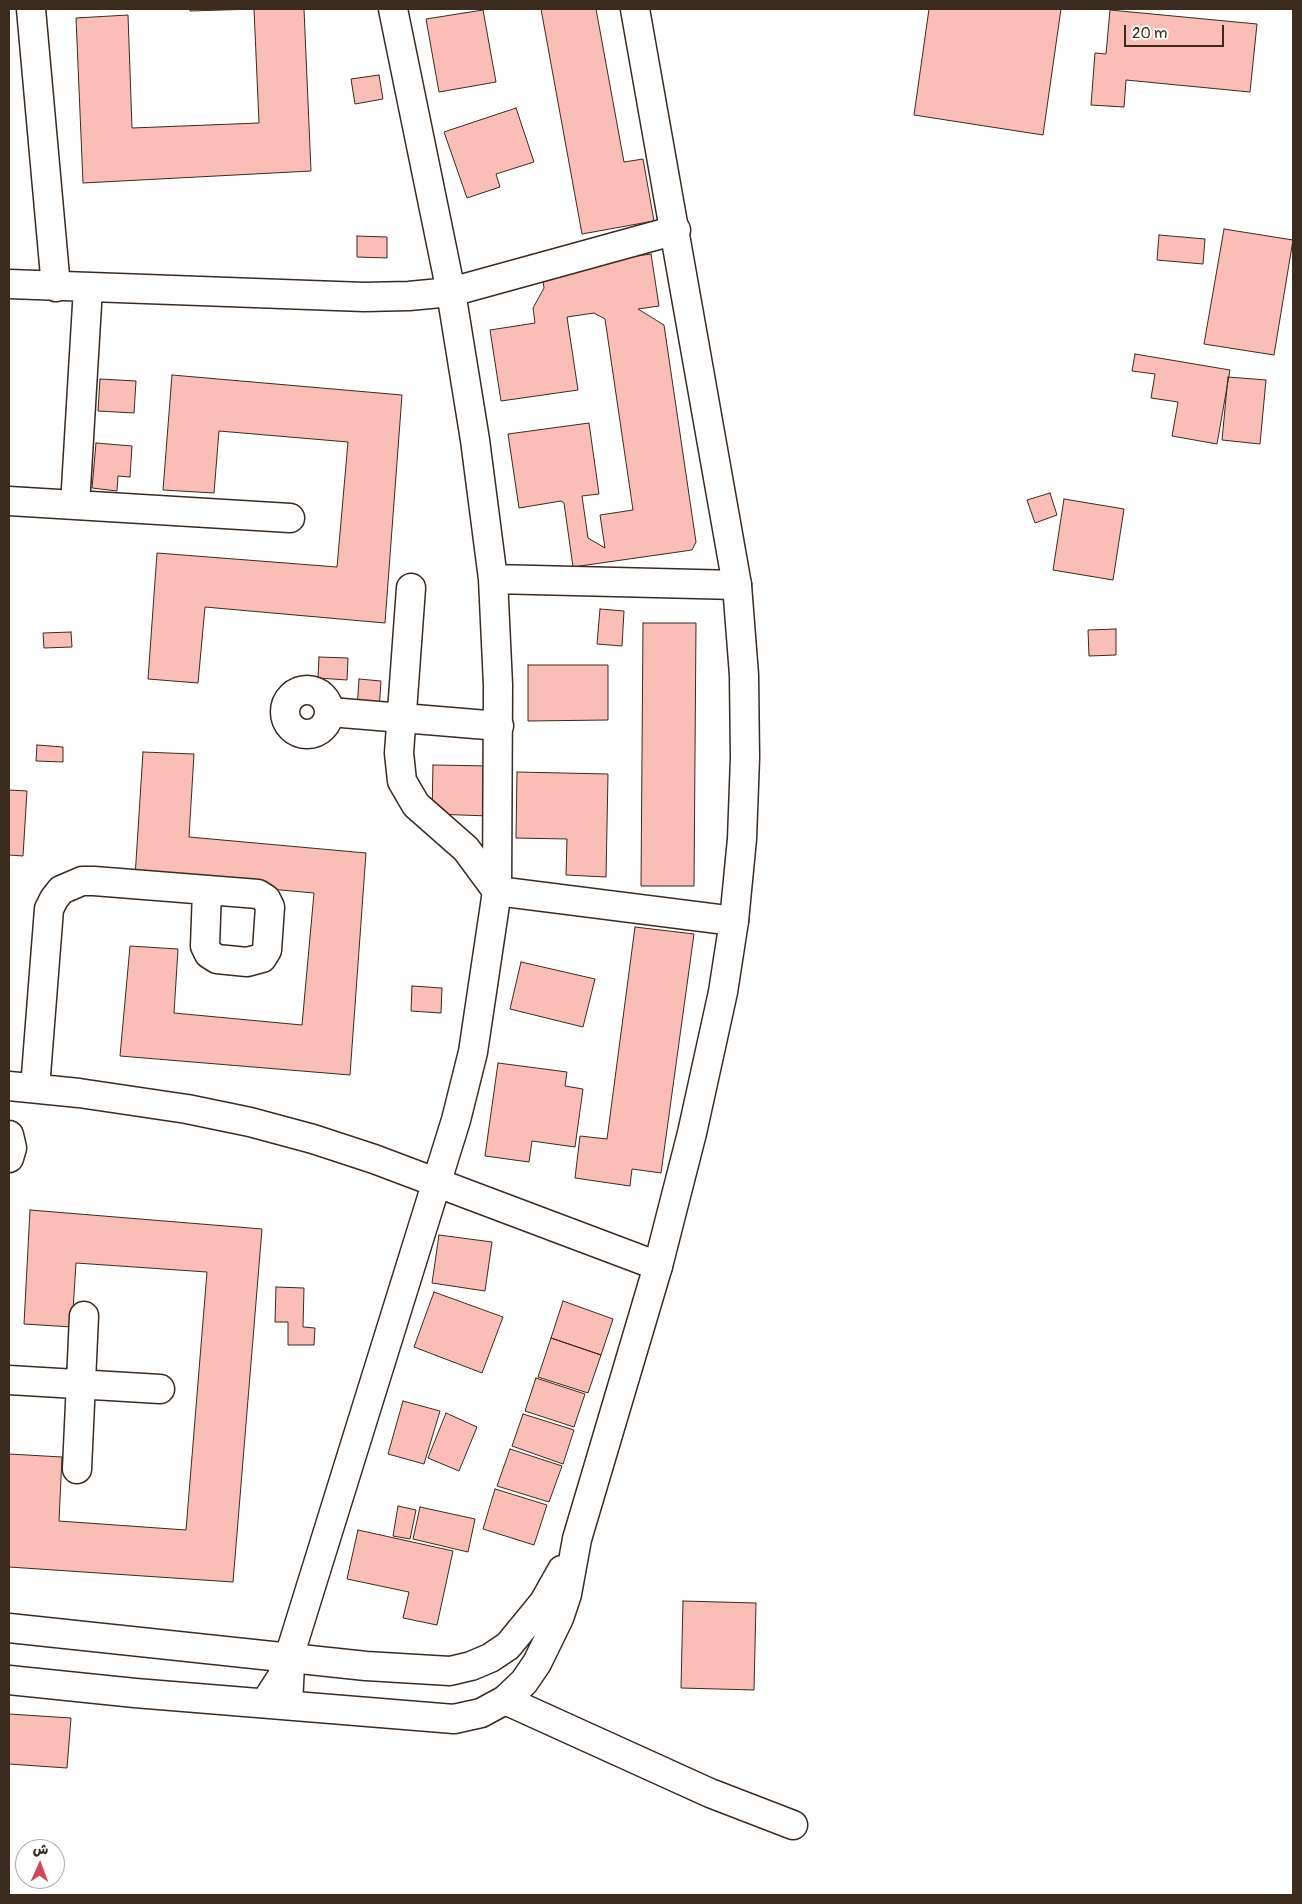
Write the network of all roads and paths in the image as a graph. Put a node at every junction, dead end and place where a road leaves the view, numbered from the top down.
1 (31, 9) edge
2 (393, 9) edge
3 (635, 9) edge
4 (676, 230) junction
5 (9, 284) edge
6 (56, 287) junction
7 (88, 288) junction
8 (451, 292) junction
9 (9, 502) edge
10 (75, 505) junction
11 (290, 518) dead end
12 (493, 580) junction
13 (737, 585) junction
14 (410, 588) dead end
15 (330, 712) dead end
16 (402, 718) junction
17 (499, 726) junction
18 (207, 890) dead end
19 (497, 891) junction
20 (734, 921) junction
21 (22, 1087) edge
22 (9, 1135) edge
23 (9, 1158) edge
24 (436, 1182) junction
25 (658, 1266) junction
26 (84, 1316) dead end
27 (9, 1380) edge
28 (81, 1384) junction
29 (160, 1389) dead end
30 (78, 1469) dead end
31 (577, 1540) junction
32 (9, 1628) edge
33 (289, 1657) junction
34 (9, 1680) edge
35 (505, 1700) junction
36 (793, 1824) dead end

1 - 6 street
2 - 8 street
3 - 4 street
4 - 8 street
4 - 13 street
5 - 6 street
6 - 7 street
7 - 8 street
7 - 10 street
8 - 12 street
9 - 10 street
10 - 11 street
12 - 13 street
12 - 17 street
13 - 20 street
14 - 16 street
15 - 16 street
16 - 17 street
16 - 19 street
17 - 19 street
18 - 21 street
19 - 20 street
19 - 24 street
20 - 25 street
21 - 24 street
22 - 23 street
24 - 25 street
24 - 33 street
25 - 31 street
26 - 28 street
27 - 28 street
28 - 29 street
28 - 30 street
31 - 33 street
31 - 35 street
32 - 33 street
34 - 35 street
35 - 36 street

